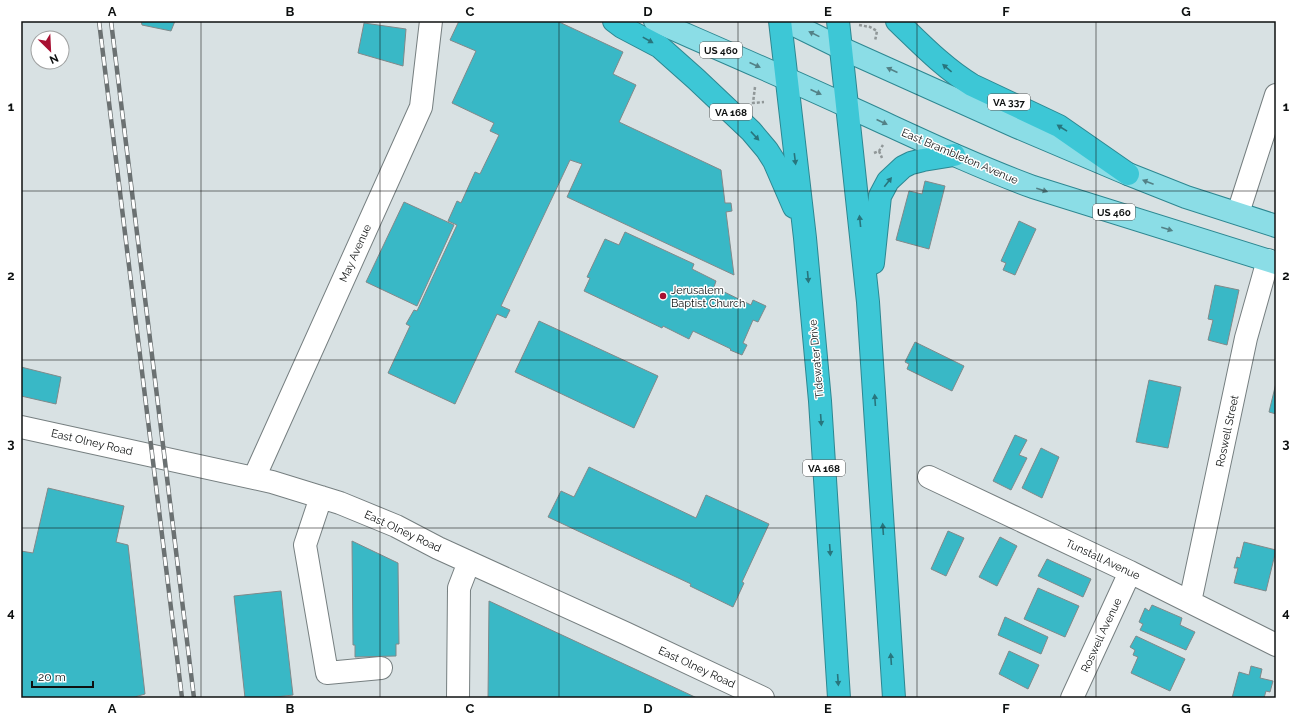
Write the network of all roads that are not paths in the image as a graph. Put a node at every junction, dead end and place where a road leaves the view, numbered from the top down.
1 (431, 21) edge
2 (655, 21) edge
3 (780, 21) edge
4 (786, 21) edge
5 (897, 21) edge
6 (615, 23) edge
7 (846, 23) edge
8 (841, 48) junction
9 (786, 78) junction
10 (1276, 95) edge
11 (847, 106) junction
12 (954, 155) junction
13 (1128, 174) junction
14 (1238, 213) junction
15 (1276, 226) edge
16 (805, 238) junction
17 (1272, 262) edge
18 (868, 302) junction
19 (21, 427) edge
20 (929, 477) dead end
21 (254, 478) junction
22 (321, 497) junction
23 (469, 562) junction
24 (1130, 572) junction
25 (1190, 602) junction
26 (1276, 645) edge
27 (381, 668) dead end
28 (458, 698) edge
29 (763, 698) edge
30 (839, 698) edge
31 (894, 698) edge
32 (1072, 698) edge

1 - 21 street, May Avenue
2 -> 9 main road, East Brambleton Avenue / US 460
3 - 9 highway, Tidewater Drive
8 -> 4 main road
13 -> 5 highway, VA 337
6 -> 16 highway, VA 168
7 - 8 highway
8 - 11 highway
13 -> 8 main road
9 -> 11 main road, East Brambleton Avenue / US 460
9 -> 16 highway, Tidewater Drive
10 - 14 street
11 -> 12 main road, East Brambleton Avenue / US 460
18 -> 11 highway
12 -> 17 main road, East Brambleton Avenue / US 460
18 -> 12 highway
14 -> 13 main road
14 - 15 main road
16 -> 30 highway, Tidewater Drive / VA 168
17 - 25 street, Roswell Street
31 -> 18 highway
19 - 21 street, East Olney Road
20 - 24 street, Tunstall Avenue
21 - 22 street, East Olney Road
22 - 23 street, East Olney Road
22 - 27 street
23 - 28 street
23 - 29 street, East Olney Road
24 - 25 street, Tunstall Avenue
24 - 32 street, Roswell Avenue
25 - 26 street, Tunstall Avenue

